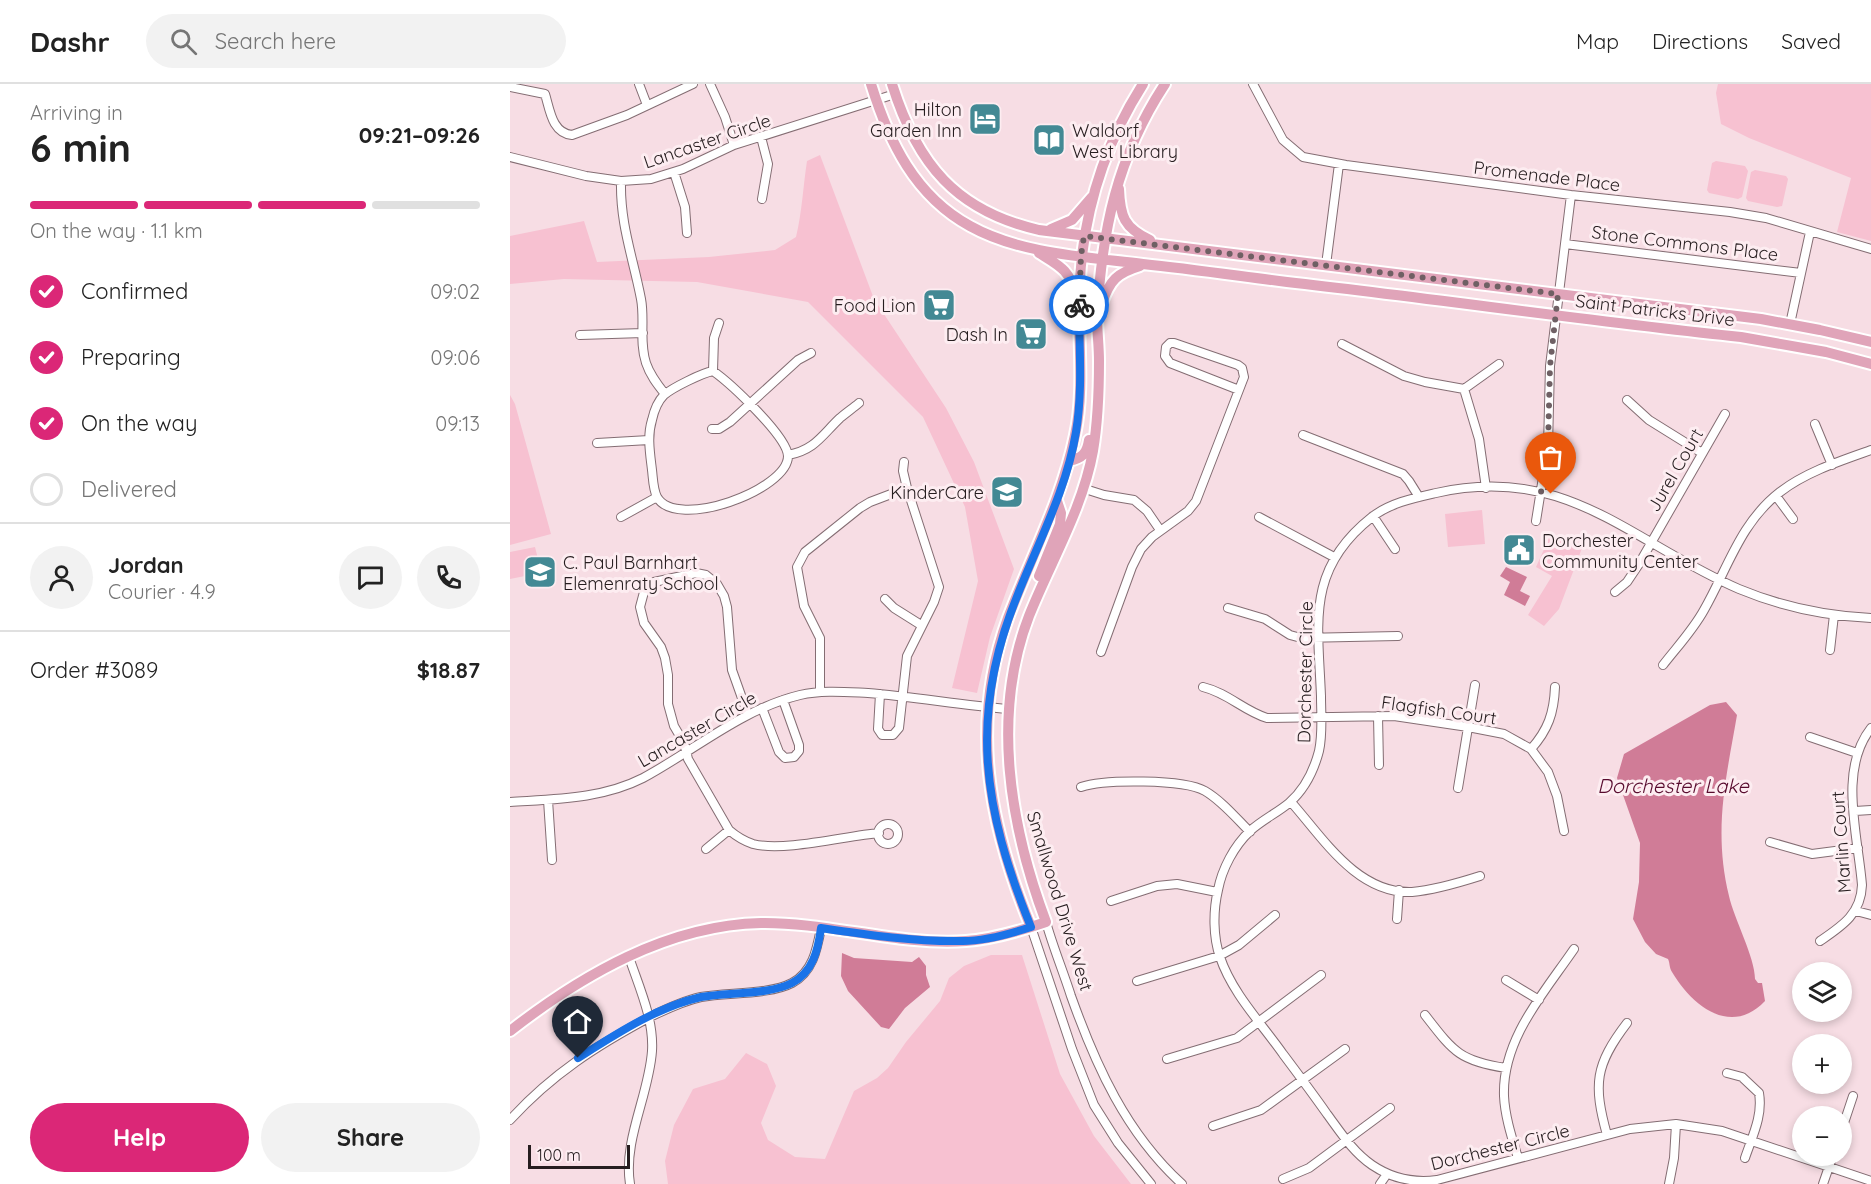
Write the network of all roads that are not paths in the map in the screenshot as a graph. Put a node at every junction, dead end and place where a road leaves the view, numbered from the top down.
1 (540, 84) edge
2 (639, 84) edge
3 (693, 84) edge
4 (710, 84) edge
5 (871, 84) edge
6 (1143, 84) edge
7 (1165, 84) edge
8 (1252, 85) edge
9 (517, 87) edge
10 (894, 89) edge
11 (544, 94) junction
12 (876, 100) junction
13 (647, 105) junction
14 (760, 137) junction
15 (734, 145) junction
16 (510, 157) edge
17 (1339, 164) junction
18 (674, 172) junction
19 (1119, 178) junction
20 (621, 181) junction
21 (1094, 195) junction
22 (1571, 195) junction
23 (762, 200) dead end
24 (1039, 230) junction
25 (1810, 232) junction
26 (687, 233) dead end
27 (1084, 236) junction
28 (1104, 238) junction
29 (1155, 243) junction
30 (1565, 244) junction
31 (1032, 248) junction
32 (1871, 249) edge
33 (1081, 256) junction
34 (1102, 258) junction
35 (1147, 264) junction
36 (1326, 265) junction
37 (1801, 273) junction
38 (1558, 294) junction
39 (1079, 306) junction
40 (1555, 315) junction
41 (1097, 317) junction
42 (719, 323) dead end
43 (1790, 324) junction
44 (643, 333) junction
45 (580, 335) dead end
46 (1871, 342) edge
47 (1342, 344) dead end
48 (811, 353) dead end
49 (1499, 364) dead end
50 (1871, 364) edge
51 (713, 371) junction
52 (1098, 387) junction
53 (1464, 388) junction
54 (1239, 390) junction
55 (665, 394) junction
56 (1627, 400) dead end
57 (859, 403) dead end
58 (750, 405) junction
59 (1725, 414) dead end
60 (1815, 424) dead end
61 (712, 429) dead end
62 (1303, 435) dead end
63 (649, 440) junction
64 (597, 443) dead end
65 (1871, 450) edge
66 (1701, 453) junction
67 (788, 455) junction
68 (1069, 461) junction
69 (904, 462) dead end
70 (1832, 465) junction
71 (907, 488) junction
72 (1082, 488) junction
73 (1486, 488) junction
74 (1541, 492) junction
75 (1776, 495) junction
76 (657, 497) junction
77 (1419, 498) junction
78 (1057, 501) junction
79 (1374, 516) junction
80 (621, 517) dead end
81 (1259, 517) dead end
82 (1793, 519) dead end
83 (1536, 521) dead end
84 (1160, 530) junction
85 (1652, 542) junction
86 (1395, 549) dead end
87 (1334, 557) junction
88 (1719, 580) junction
89 (1615, 592) dead end
90 (885, 598) dead end
91 (1228, 608) dead end
92 (1834, 615) junction
93 (1871, 618) edge
94 (921, 625) junction
95 (1398, 636) dead end
96 (1318, 638) junction
97 (1019, 648) junction
98 (1830, 650) dead end
99 (1101, 652) dead end
100 (1663, 665) dead end
101 (1475, 685) dead end
102 (1203, 687) dead end
103 (1555, 687) dead end
104 (820, 692) junction
105 (880, 694) junction
106 (902, 697) junction
107 (783, 700) junction
108 (988, 707) junction
109 (762, 708) junction
110 (1008, 709) junction
111 (748, 715) junction
112 (1378, 716) junction
113 (1321, 717) junction
114 (1468, 727) junction
115 (1871, 728) edge
116 (1810, 737) dead end
117 (1531, 749) junction
118 (687, 751) junction
119 (1857, 753) junction
120 (1379, 765) dead end
121 (1081, 787) dead end
122 (1458, 788) dead end
123 (548, 800) junction
124 (510, 802) edge
125 (1291, 802) junction
126 (1871, 810) edge
127 (1855, 811) junction
128 (729, 830) junction
129 (1564, 831) dead end
130 (1250, 832) junction
131 (879, 833) dead end
132 (1770, 842) dead end
133 (1858, 848) junction
134 (706, 849) dead end
135 (552, 860) dead end
136 (1480, 876) dead end
137 (1399, 890) junction
138 (1217, 892) junction
139 (1861, 898) junction
140 (1111, 901) dead end
141 (1871, 902) edge
142 (1856, 911) junction
143 (1275, 915) dead end
144 (1871, 915) edge
145 (1397, 919) dead end
146 (1046, 922) junction
147 (1031, 927) junction
148 (821, 928) junction
149 (1820, 941) dead end
150 (1574, 949) dead end
151 (1219, 956) junction
152 (629, 957) junction
153 (1321, 975) dead end
154 (1506, 980) dead end
155 (1137, 981) dead end
156 (1539, 1000) junction
157 (1425, 1015) dead end
158 (649, 1017) junction
159 (1259, 1020) junction
160 (1627, 1023) dead end
161 (510, 1031) edge
162 (1345, 1049) dead end
163 (1167, 1059) dead end
164 (1506, 1068) junction
165 (1726, 1073) dead end
166 (1303, 1080) junction
167 (1853, 1096) dead end
168 (1850, 1106) edge
169 (1390, 1108) dead end
170 (510, 1120) edge
171 (1676, 1124) junction
172 (1213, 1126) dead end
173 (1607, 1135) junction
174 (1346, 1141) junction
175 (1751, 1141) junction
176 (1792, 1154) edge
177 (1518, 1158) junction
178 (1745, 1158) dead end
179 (1829, 1166) joint
180 (1387, 1174) junction
181 (1283, 1179) dead end
182 (1396, 1181) edge
183 (1871, 1181) edge
184 (630, 1184) edge
185 (1151, 1184) edge
186 (1182, 1184) edge
187 (1380, 1184) edge
188 (1669, 1184) edge
189 (1824, 1184) edge

1 - 11 street
2 - 13 street
3 - 13 street
4 - 15 street
5 - 12 main road, Saint Patricks Drive
6 - 21 main road, Smallwood Drive West
7 - 19 main road, Smallwood Drive West
8 - 17 street, Promenade Place
9 - 11 street
10 - 12 street, Lancaster Circle
10 - 24 main road, Saint Patricks Drive
11 - 13 street
12 - 14 street, Lancaster Circle
12 - 31 main road, Saint Patricks Drive
14 - 15 street, Lancaster Circle
14 - 23 street
15 - 18 street, Lancaster Circle
16 - 20 street, Lancaster Circle
17 - 22 street, Promenade Place
17 - 36 street
18 - 20 street, Lancaster Circle
18 - 26 street
19 - 28 main road, Smallwood Drive West
19 - 29 main road
20 - 44 street
21 - 24 main road
21 - 27 main road, Smallwood Drive West
22 - 25 street, Promenade Place
22 - 30 street
24 - 27 main road, Saint Patricks Drive
25 - 32 street, Promenade Place
25 - 37 street
27 - 28 main road, Saint Patricks Drive
27 - 33 main road, Smallwood Drive West
28 - 29 main road, Saint Patricks Drive
28 - 34 main road, Smallwood Drive West
29 - 36 main road, Saint Patricks Drive
30 - 37 street, Stone Commons Place
30 - 38 street
31 - 33 main road, Saint Patricks Drive
31 - 39 main road
33 - 34 main road, Saint Patricks Drive
33 - 39 main road, Smallwood Drive West
34 - 35 main road, Saint Patricks Drive
34 - 41 main road, Smallwood Drive West
35 - 40 main road, Saint Patricks Drive
35 - 41 main road
36 - 38 main road, Saint Patricks Drive
37 - 43 street
38 - 40 street
38 - 43 main road, Saint Patricks Drive
39 - 68 main road, Smallwood Drive West
40 - 50 main road, Saint Patricks Drive
40 - 74 street
41 - 52 main road, Smallwood Drive West
42 - 51 street
43 - 46 main road, Saint Patricks Drive
44 - 45 street
44 - 55 street
47 - 53 street
48 - 58 street
49 - 53 street
51 - 55 street
51 - 58 street
52 - 68 main road
52 - 72 main road, Smallwood Drive West
53 - 73 street
54 - 54 street
54 - 84 street
55 - 63 street
56 - 66 street
57 - 67 street
58 - 61 street
58 - 67 street
59 - 66 street, Jurel Court
60 - 70 street
62 - 77 street
63 - 64 street
63 - 76 street
65 - 70 street
66 - 85 street, Jurel Court
67 - 76 street
68 - 78 main road, Smallwood Drive West
69 - 71 street
70 - 75 street
71 - 94 street
71 - 104 street
72 - 84 street
72 - 97 main road, Smallwood Drive West
73 - 74 street, Dorchester Circle
73 - 77 street, Dorchester Circle
74 - 83 street
74 - 85 street, Dorchester Circle
75 - 82 street
75 - 88 street
76 - 80 street
77 - 79 street, Dorchester Circle
78 - 97 main road
78 - 108 main road, Smallwood Drive West
79 - 86 street
79 - 87 street, Dorchester Circle
81 - 87 street
84 - 99 street
85 - 88 street, Dorchester Circle
85 - 89 street, Jurel Court
87 - 96 street, Dorchester Circle
88 - 92 street, Dorchester Circle
88 - 100 street
90 - 94 street
91 - 96 street
92 - 93 street, Dorchester Circle
92 - 98 street
94 - 106 street
95 - 96 street
96 - 113 street, Dorchester Circle
97 - 110 main road, Smallwood Drive West
101 - 114 street
102 - 113 street, Flagfish Court
103 - 117 street
104 - 105 street, Lancaster Circle
104 - 107 street, Lancaster Circle
105 - 106 street, Lancaster Circle
105 - 106 street
106 - 108 street, Lancaster Circle
107 - 109 street, Lancaster Circle
107 - 109 street
108 - 110 street, Lancaster Circle
108 - 147 main road, Smallwood Drive West
109 - 111 street, Lancaster Circle
110 - 146 main road, Smallwood Drive West
111 - 118 street, Lancaster Circle
111 - 118 street
112 - 113 street, Flagfish Court
112 - 114 street, Flagfish Court
112 - 120 street
113 - 125 street, Dorchester Circle
114 - 117 street, Flagfish Court
114 - 122 street
115 - 119 street, Marlin Court
116 - 119 street
117 - 129 street, Flagfish Court
118 - 123 street, Lancaster Circle
118 - 128 street
119 - 127 street, Marlin Court
121 - 130 street
123 - 124 street, Lancaster Circle
123 - 135 street
125 - 130 street, Dorchester Circle
125 - 137 street
126 - 127 street
127 - 133 street, Marlin Court
128 - 131 street
128 - 134 street
130 - 138 street, Dorchester Circle
132 - 133 street
133 - 139 street, Marlin Court
136 - 137 street
137 - 145 street
138 - 140 street
138 - 151 street, Dorchester Circle
139 - 141 street
139 - 142 street, Marlin Court
142 - 144 street
142 - 149 street, Marlin Court
143 - 151 street
146 - 147 main road
146 - 186 street, Smallwood Drive West
147 - 148 main road
147 - 185 street, Smallwood Drive West
148 - 152 main road
148 - 158 street
150 - 156 street
151 - 155 street
151 - 159 street, Dorchester Circle
152 - 158 street
152 - 161 main road
153 - 159 street
154 - 156 street
156 - 164 street
157 - 164 street
158 - 170 street
158 - 184 street
159 - 163 street
159 - 166 street, Dorchester Circle
160 - 173 street
162 - 166 street
164 - 177 street
165 - 175 street
166 - 172 street
166 - 174 street, Dorchester Circle
167 - 168 street
169 - 174 street
171 - 173 street, Dorchester Circle
171 - 175 street, Dorchester Circle
171 - 188 street
173 - 177 street, Dorchester Circle
174 - 180 street, Dorchester Circle
174 - 181 street
175 - 176 street, Dorchester Circle
175 - 178 street
177 - 182 street, Dorchester Circle
179 - 183 street, Dorchester Circle
179 - 189 street
180 - 182 street, Dorchester Circle
180 - 187 street

